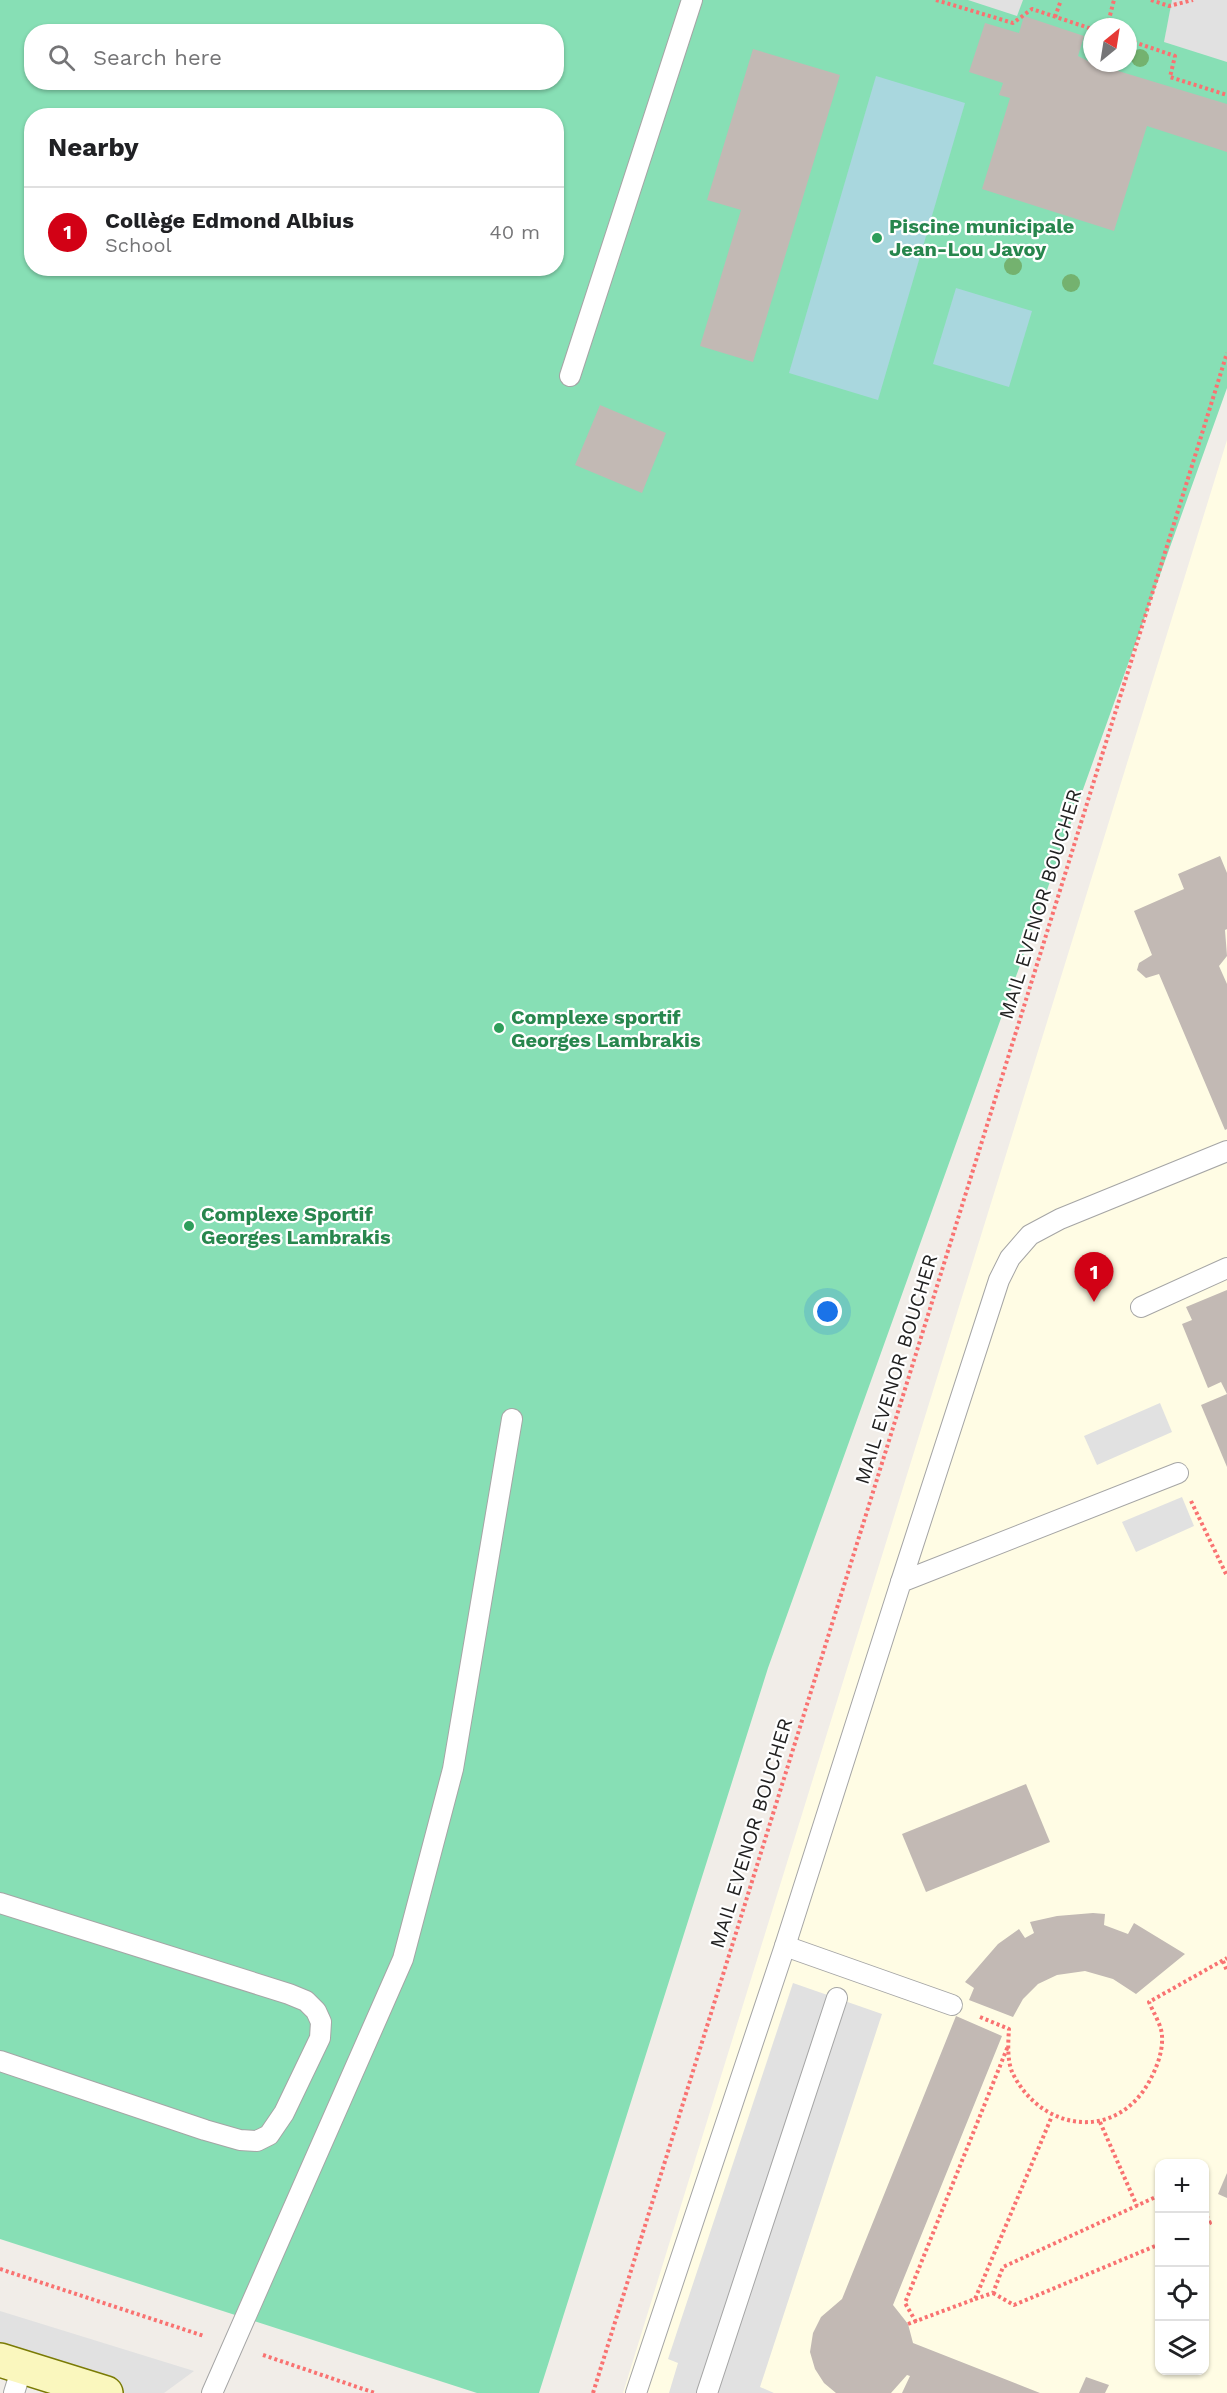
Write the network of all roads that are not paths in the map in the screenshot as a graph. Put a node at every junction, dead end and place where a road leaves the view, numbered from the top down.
1 (692, 0) edge
2 (570, 376) dead end
3 (1227, 1151) edge
4 (1227, 1268) edge
5 (1141, 1307) dead end
6 (512, 1419) dead end
7 (1178, 1473) road end
8 (901, 1582) junction
9 (0, 1903) edge
10 (785, 1946) junction
11 (837, 1998) dead end
12 (952, 2005) road end
13 (0, 2061) edge
14 (12, 2373) edge
15 (106, 2393) edge
16 (212, 2393) edge
17 (636, 2393) edge
18 (707, 2393) edge

1 - 2 lane
3 - 8 lane
4 - 5 lane
6 - 16 lane
7 - 8 lane
8 - 10 lane
9 - 13 lane
10 - 12 lane
10 - 17 lane
11 - 18 lane
14 - 15 street

